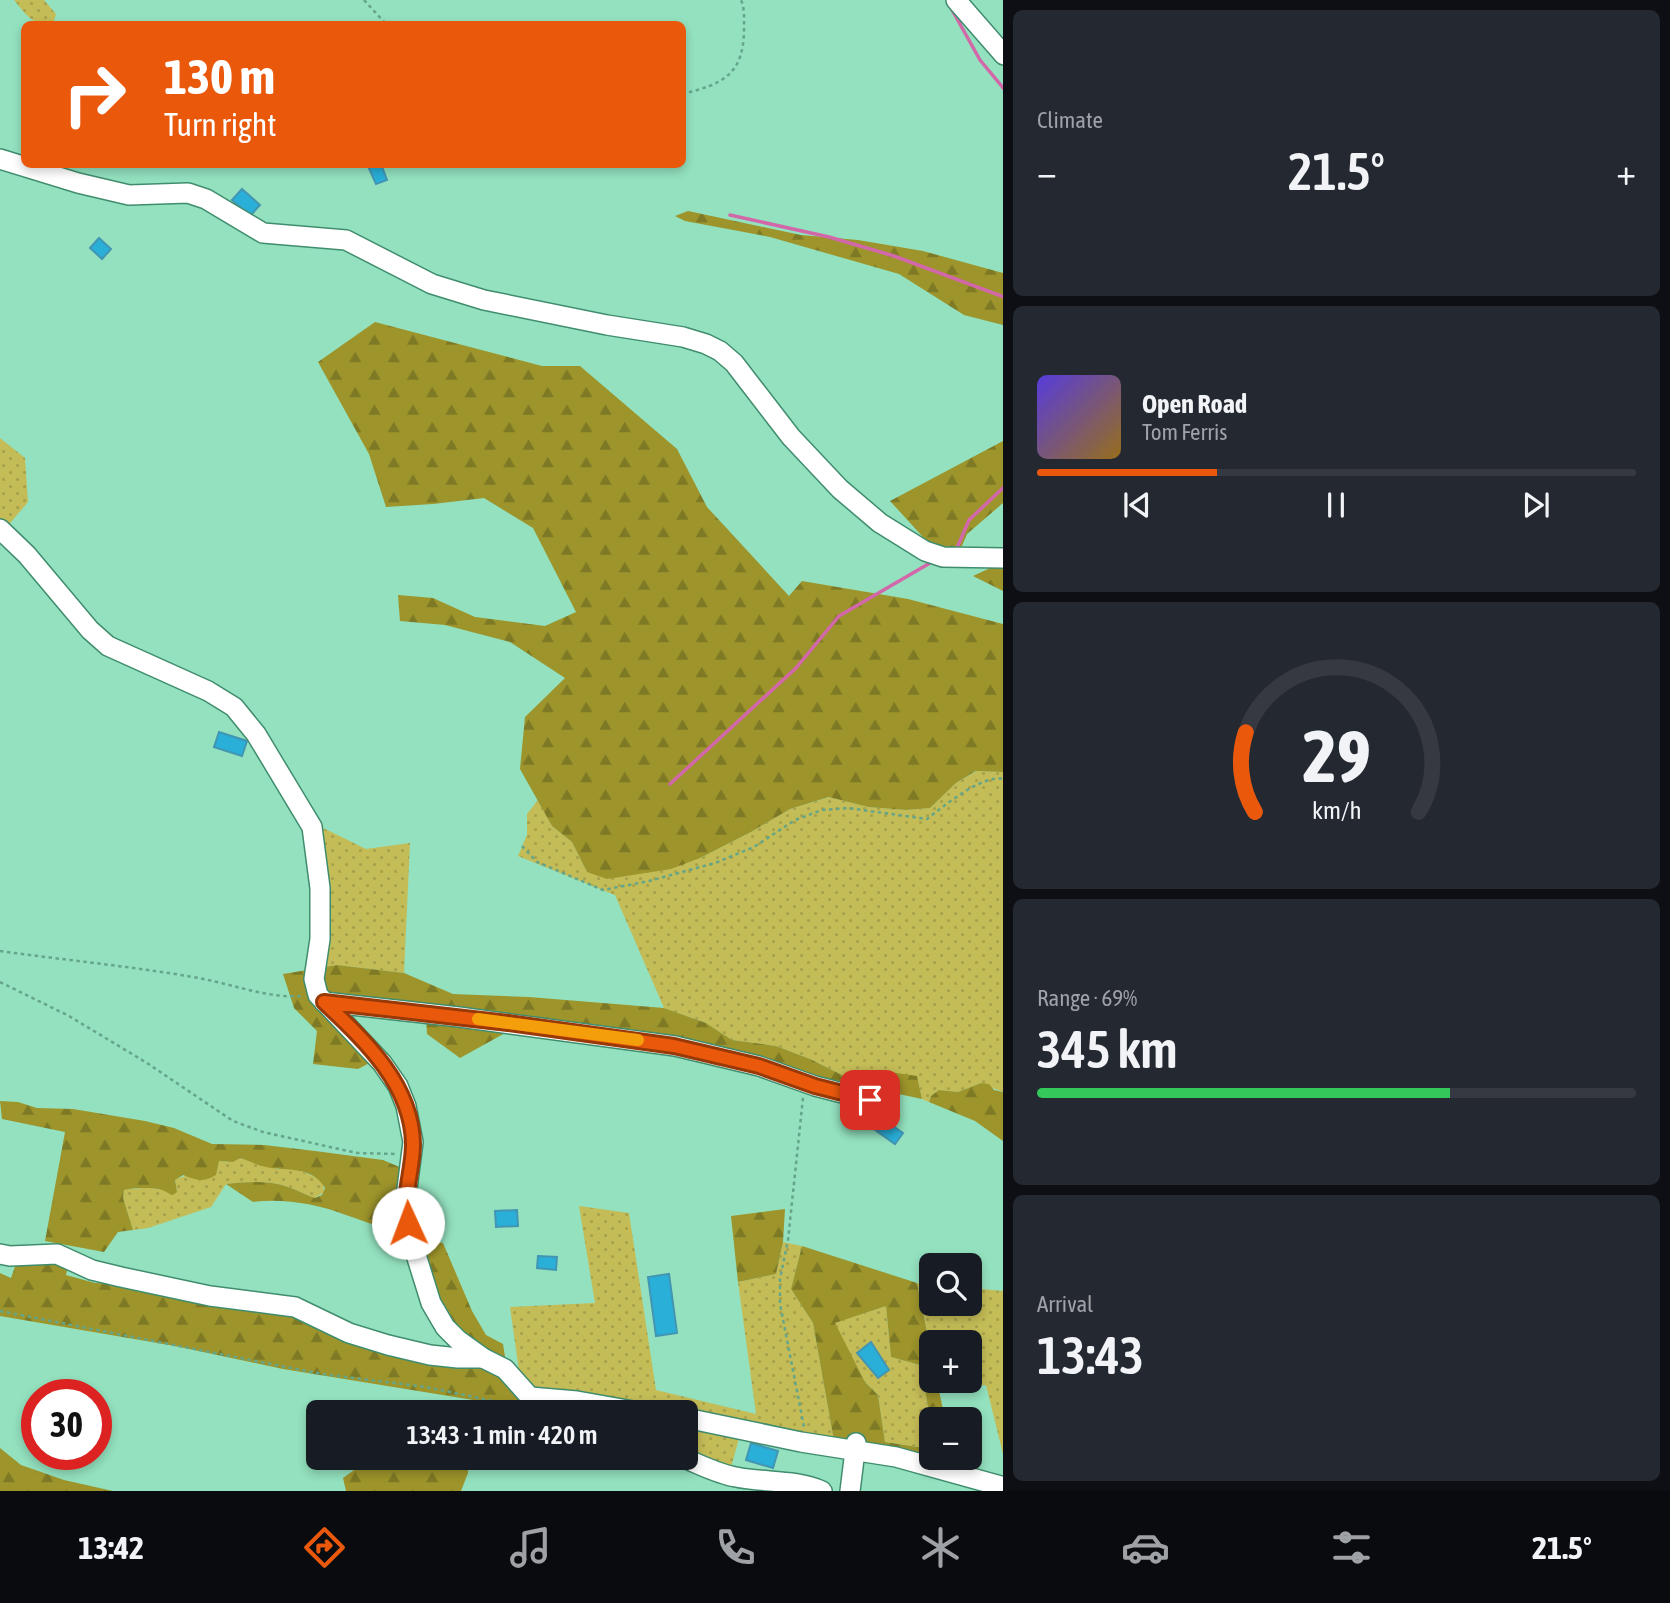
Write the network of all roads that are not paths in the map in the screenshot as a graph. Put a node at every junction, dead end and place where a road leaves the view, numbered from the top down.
1 (956, 0) edge
2 (1003, 55) edge
3 (0, 159) edge
4 (21, 165) edge
5 (29, 168) edge
6 (0, 529) edge
7 (1003, 558) edge
8 (321, 998) junction
9 (870, 1100) dead end
10 (0, 1254) edge
11 (483, 1358) junction
12 (530, 1397) junction
13 (534, 1400) edge
14 (565, 1400) edge
15 (698, 1420) edge
16 (855, 1447) junction
17 (698, 1464) edge
18 (1003, 1487) edge
19 (822, 1491) edge
20 (850, 1491) edge

1 - 2 street
3 - 4 street
5 - 7 street
6 - 8 street
8 - 9 street
8 - 11 street
10 - 11 street
11 - 12 street
12 - 13 street
12 - 14 street
15 - 16 street
16 - 18 street
16 - 20 street
17 - 19 street

